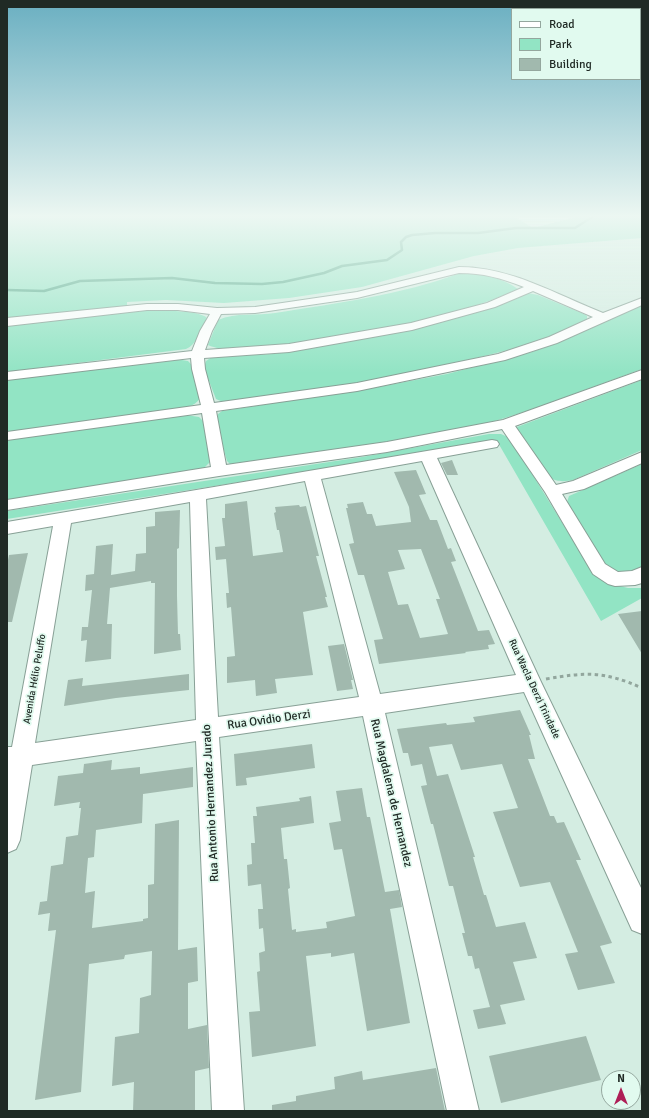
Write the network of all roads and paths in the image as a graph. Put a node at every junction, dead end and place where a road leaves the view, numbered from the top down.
1 (533, 287) junction
2 (642, 301) edge
3 (218, 311) junction
4 (604, 317) junction
5 (7, 322) edge
6 (198, 353) junction
7 (642, 374) edge
8 (7, 376) edge
9 (208, 409) junction
10 (506, 424) junction
11 (7, 436) edge
12 (492, 444) dead end
13 (428, 456) junction
14 (642, 458) edge
15 (219, 471) junction
16 (312, 476) junction
17 (552, 491) junction
18 (198, 495) junction
19 (7, 505) edge
20 (63, 519) junction
21 (7, 528) edge
22 (642, 574) edge
23 (530, 682) junction
24 (642, 688) edge
25 (372, 705) junction
26 (207, 729) junction
27 (15, 757) edge
28 (7, 840) edge
29 (642, 920) edge
30 (228, 1111) edge
31 (463, 1111) edge

1 - 3 street
1 - 4 street
1 - 6 street
2 - 4 street
3 - 5 street
3 - 6 street
4 - 9 street
6 - 8 street
6 - 9 street
7 - 10 street
9 - 11 street
9 - 15 street
10 - 15 street
10 - 17 street
12 - 13 street
13 - 16 street
13 - 23 street, Rua Wacla Derzi Trindade
14 - 17 street
15 - 19 street
16 - 18 street
16 - 25 street, Rua Magdalena de Hernandez
17 - 22 street
18 - 20 street
18 - 26 street, Rua Antonio Hernandez Jurado
20 - 21 street
20 - 27 street, Avenida Hélio Peluffo
23 - 24 path
23 - 25 street, Rua Ovidio Derzi
23 - 29 street, Rua Wacla Derzi Trindade
25 - 26 street, Rua Ovidio Derzi
25 - 31 street, Rua Magdalena de Hernandez
26 - 27 street, Rua Ovidio Derzi
26 - 30 street, Rua Antonio Hernandez Jurado
27 - 28 street, Avenida Hélio Peluffo

